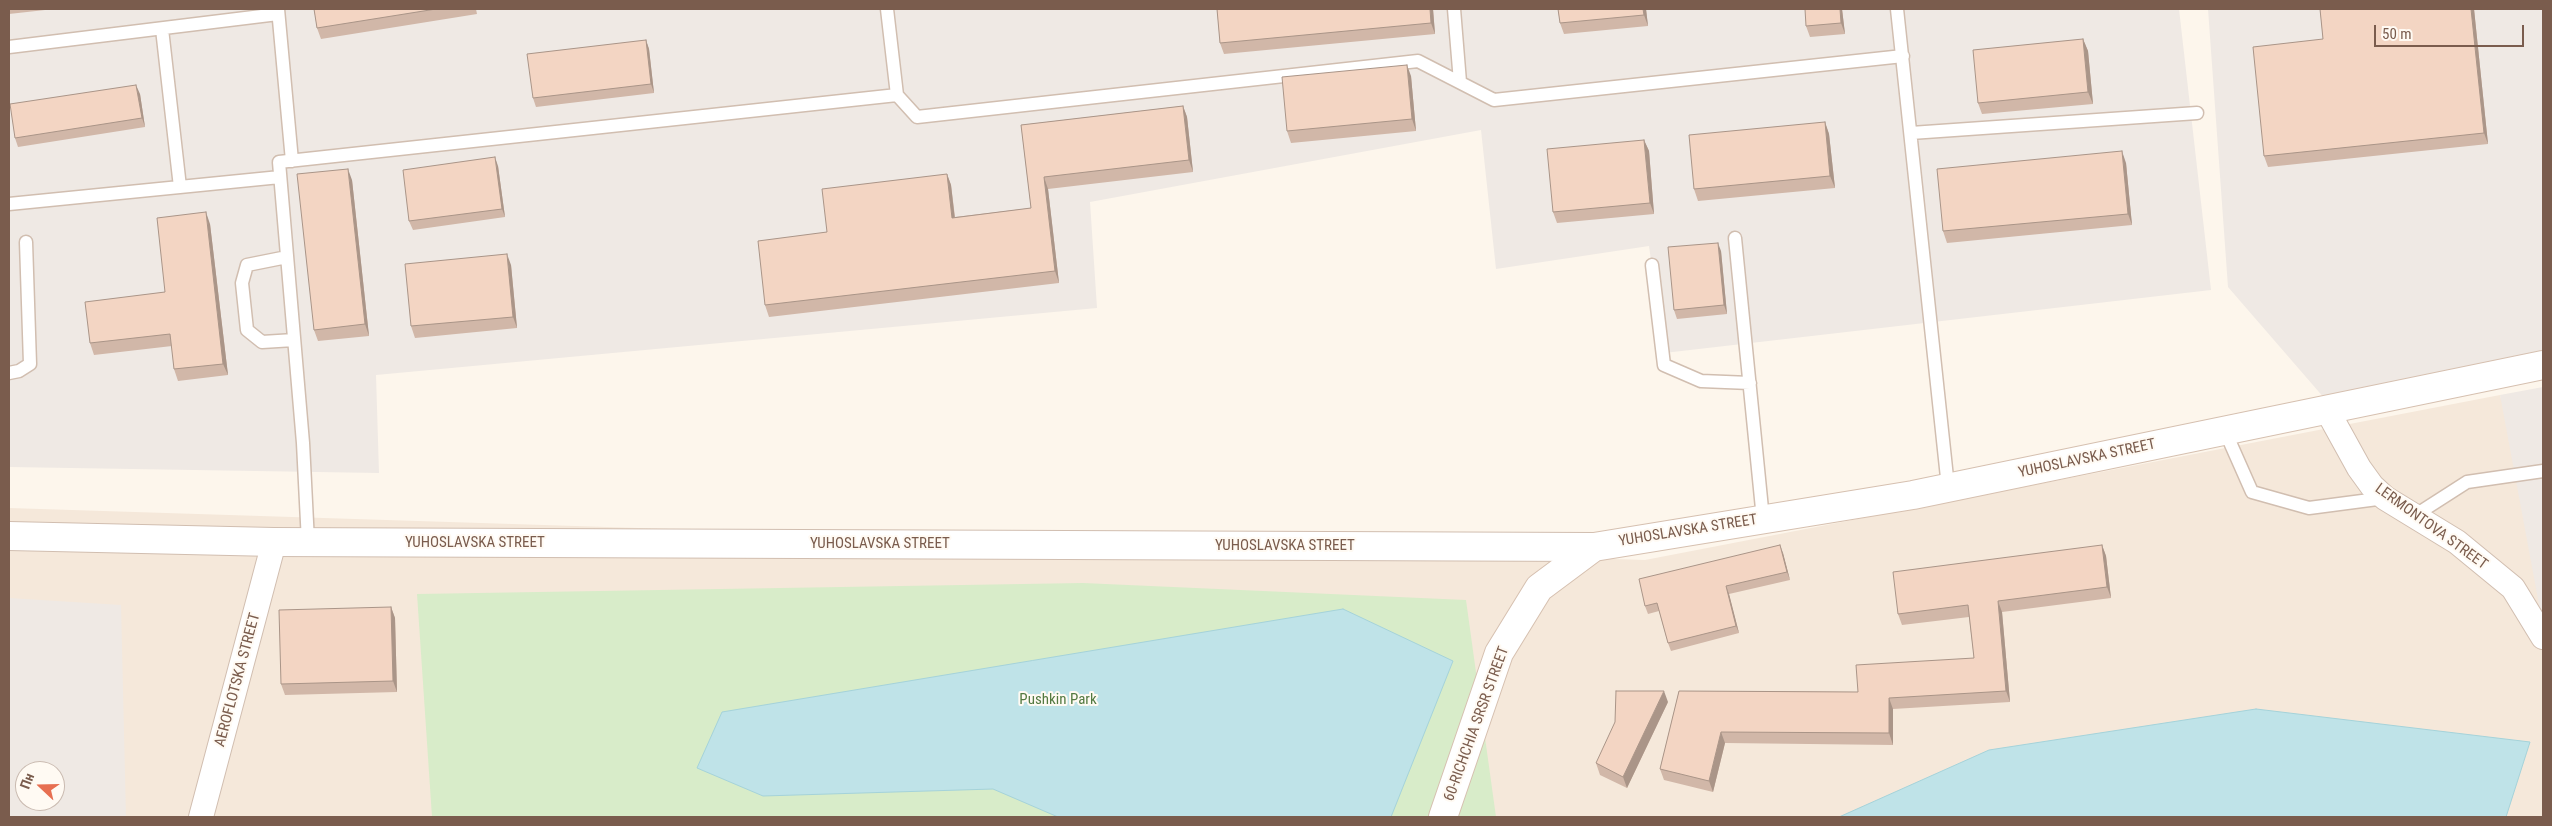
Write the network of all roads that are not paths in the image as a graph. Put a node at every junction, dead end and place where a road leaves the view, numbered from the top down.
1 (887, 9) edge
2 (1454, 9) edge
3 (1897, 9) edge
4 (278, 11) edge
5 (162, 28) junction
6 (9, 48) edge
7 (1903, 56) junction
8 (1460, 82) junction
9 (897, 96) junction
10 (2197, 113) dead end
11 (1911, 133) junction
12 (292, 161) junction
13 (280, 177) junction
14 (180, 187) junction
15 (9, 204) edge
16 (1735, 238) dead end
17 (26, 242) dead end
18 (287, 257) junction
19 (1652, 265) dead end
20 (294, 340) junction
21 (2543, 365) edge
22 (9, 372) edge
23 (1750, 383) junction
24 (2327, 410) junction
25 (2225, 430) junction
26 (2543, 471) edge
27 (1948, 488) junction
28 (2385, 498) junction
29 (2414, 516) junction
30 (1764, 519) junction
31 (9, 536) edge
32 (274, 542) junction
33 (308, 542) junction
34 (1594, 547) junction
35 (2543, 637) edge
36 (201, 817) edge
37 (1443, 817) edge

1 - 9 lane
2 - 8 lane
3 - 7 lane
4 - 5 lane
4 - 12 lane
5 - 6 lane
5 - 14 lane
7 - 8 lane
7 - 11 lane
8 - 9 lane
9 - 12 lane
10 - 11 lane
11 - 27 lane
12 - 13 lane
13 - 14 lane
13 - 18 lane
14 - 15 lane
16 - 23 lane
17 - 22 lane
18 - 20 lane
18 - 20 lane
19 - 23 lane
20 - 33 lane
21 - 24 street, YUHOSLAVSKA STREET
23 - 30 lane
24 - 25 street, YUHOSLAVSKA STREET
24 - 28 street, LERMONTOVA STREET
25 - 27 street, YUHOSLAVSKA STREET
25 - 28 lane
26 - 29 lane
27 - 30 street, YUHOSLAVSKA STREET
28 - 29 street, LERMONTOVA STREET
29 - 35 street, LERMONTOVA STREET
30 - 34 street, YUHOSLAVSKA STREET
31 - 32 street, YUHOSLAVSKA STREET
32 - 33 street, YUHOSLAVSKA STREET
32 - 36 street, AEROFLOTSKA STREET
33 - 34 street, YUHOSLAVSKA STREET
34 - 37 street, 60-RICHCHIA SRSR STREET

